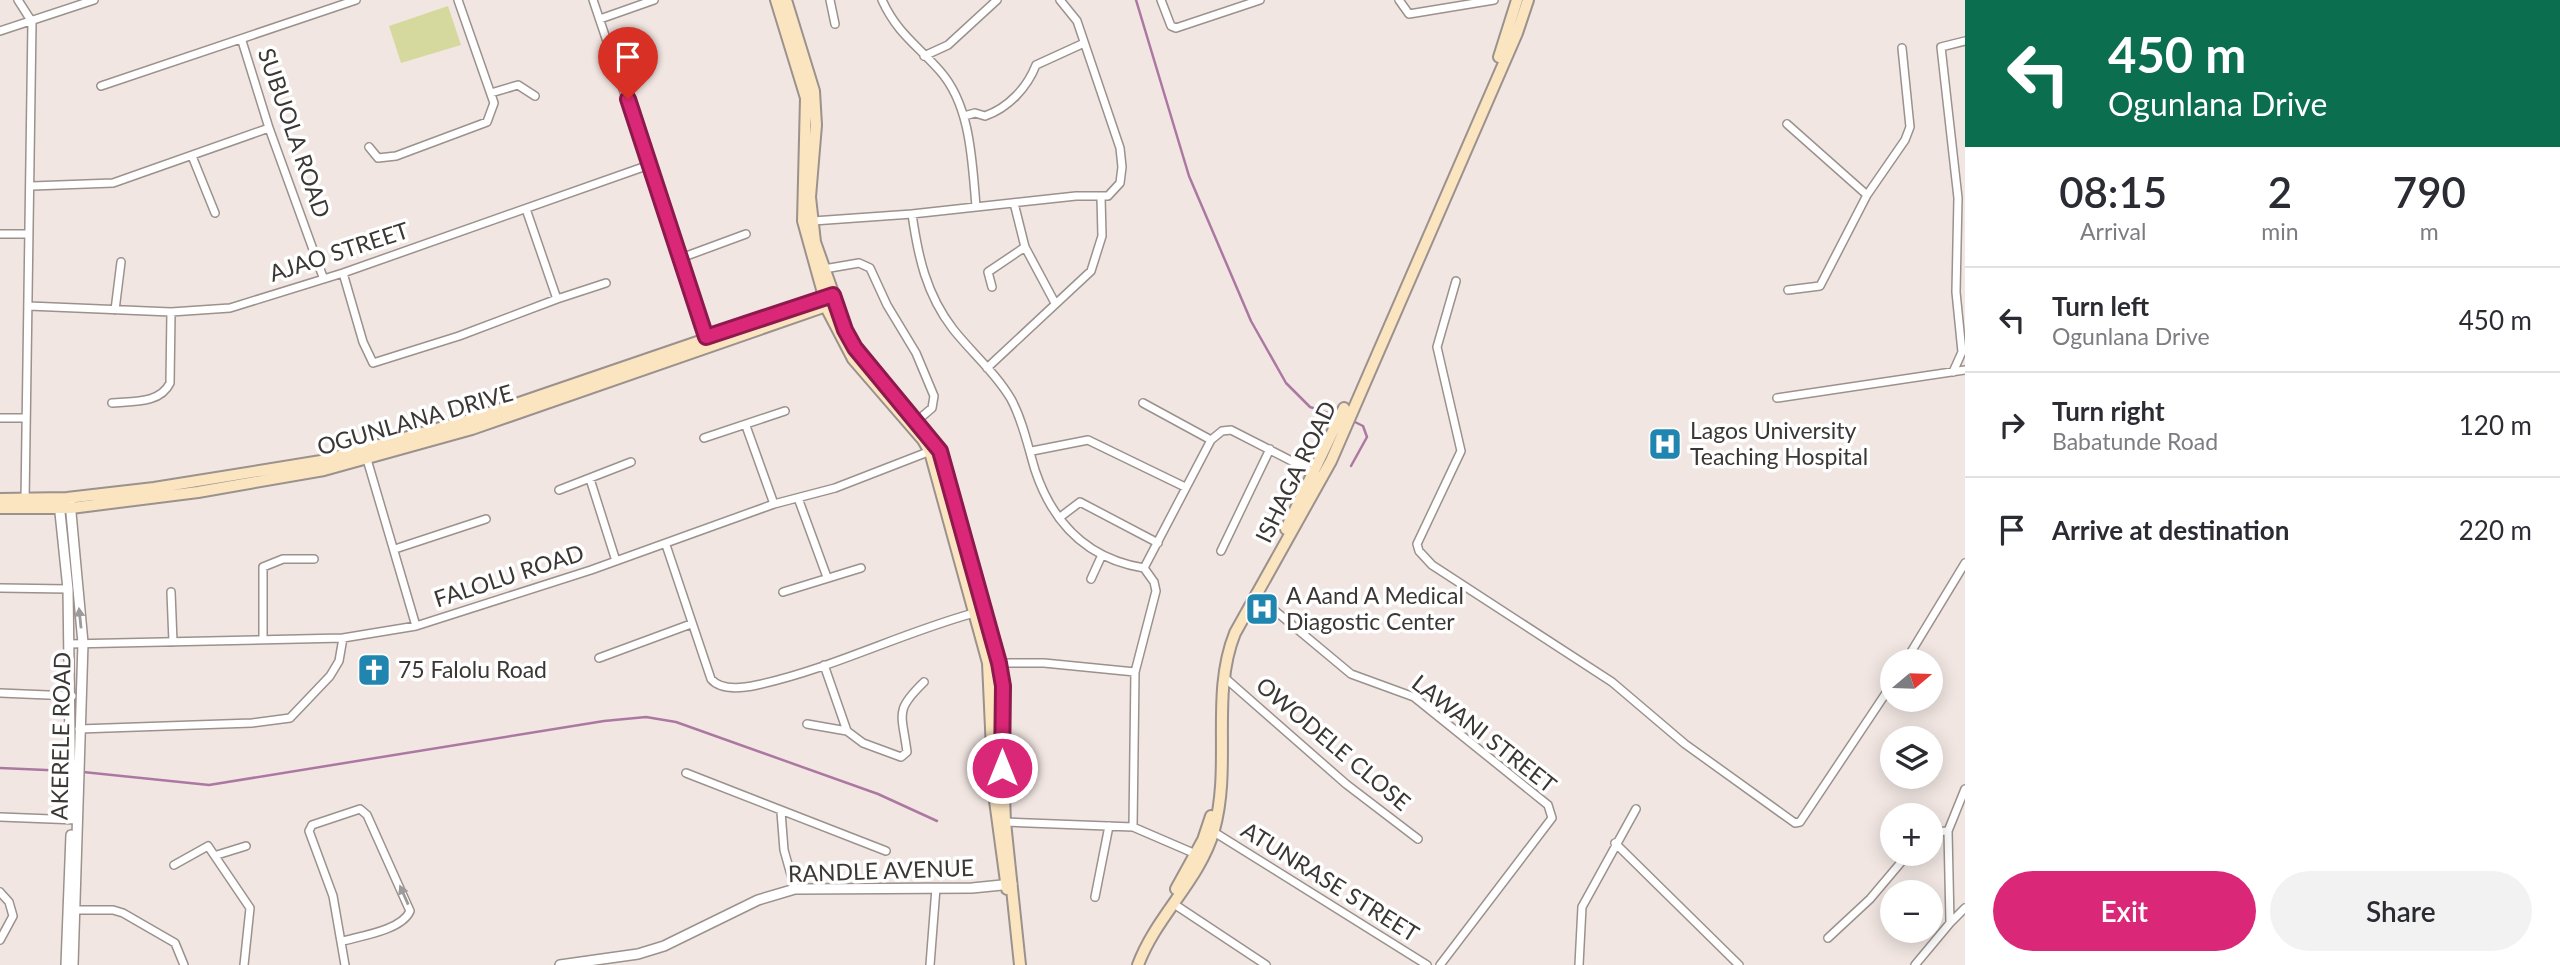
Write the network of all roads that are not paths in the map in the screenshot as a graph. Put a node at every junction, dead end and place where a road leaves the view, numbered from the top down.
1 (18, 0) edge
2 (94, 0) edge
3 (356, 0) edge
4 (458, 0) edge
5 (593, 0) edge
6 (654, 0) edge
7 (776, 0) edge
8 (786, 0) edge
9 (831, 0) edge
10 (882, 0) edge
11 (997, 0) edge
12 (1060, 0) edge
13 (1161, 0) edge
14 (1260, 0) edge
15 (1399, 0) edge
16 (1494, 0) edge
17 (1525, 1) edge
18 (600, 19) junction
19 (32, 22) junction
20 (835, 24) dead end
21 (0, 32) edge
22 (794, 40) junction
23 (242, 41) junction
24 (1965, 41) edge
25 (1082, 44) junction
26 (1902, 48) dead end
27 (923, 56) junction
28 (101, 86) dead end
29 (491, 93) junction
30 (535, 96) dead end
31 (964, 116) junction
32 (1787, 124) dead end
33 (269, 128) junction
34 (369, 147) dead end
35 (192, 156) junction
36 (649, 165) junction
37 (32, 186) junction
38 (1867, 195) junction
39 (1101, 197) junction
40 (1961, 198) edge
41 (1014, 202) junction
42 (976, 206) junction
43 (526, 209) junction
44 (215, 212) dead end
45 (912, 214) junction
46 (813, 221) junction
47 (0, 234) edge
48 (27, 234) junction
49 (746, 234) dead end
50 (1025, 247) junction
51 (681, 258) junction
52 (121, 262) dead end
53 (824, 270) junction
54 (343, 273) junction
55 (323, 277) junction
56 (1456, 281) dead end
57 (606, 283) dead end
58 (992, 287) dead end
59 (1788, 290) dead end
60 (557, 299) junction
61 (831, 300) junction
62 (1055, 303) junction
63 (29, 306) junction
64 (115, 310) junction
65 (171, 312) junction
66 (708, 342) junction
67 (987, 368) junction
68 (1965, 370) edge
69 (1952, 372) junction
70 (1777, 398) dead end
71 (112, 403) dead end
72 (1143, 403) dead end
73 (785, 411) dead end
74 (0, 418) edge
75 (25, 418) junction
76 (918, 421) junction
77 (746, 426) junction
78 (704, 438) dead end
79 (1211, 440) junction
80 (1270, 449) junction
81 (934, 450) junction
82 (1032, 451) junction
83 (366, 454) junction
84 (631, 462) dead end
85 (1318, 475) junction
86 (590, 479) junction
87 (1185, 487) junction
88 (559, 490) dead end
89 (799, 498) junction
90 (0, 499) edge
91 (24, 503) junction
92 (65, 503) junction
93 (774, 504) junction
94 (0, 508) edge
95 (1059, 518) junction
96 (486, 519) dead end
97 (1158, 543) junction
98 (666, 545) junction
99 (396, 549) junction
100 (1221, 551) dead end
101 (1101, 557) junction
102 (314, 559) dead end
103 (616, 561) junction
104 (1965, 563) edge
105 (861, 568) dead end
106 (1144, 568) junction
107 (1962, 575) edge
108 (827, 577) junction
109 (1091, 579) dead end
110 (0, 588) edge
111 (68, 589) junction
112 (172, 592) dead end
113 (783, 592) dead end
114 (1255, 594) junction
115 (974, 613) junction
116 (691, 624) junction
117 (416, 626) junction
118 (343, 638) junction
119 (263, 640) junction
120 (173, 642) junction
121 (83, 643) junction
122 (69, 644) junction
123 (1914, 649) edge
124 (599, 658) dead end
125 (999, 663) junction
126 (824, 665) junction
127 (1135, 672) junction
128 (1224, 677) junction
129 (925, 682) dead end
130 (0, 693) edge
131 (72, 695) junction
132 (1880, 703) edge
133 (807, 724) dead end
134 (79, 729) junction
135 (847, 731) junction
136 (75, 759) junction
137 (686, 774) dead end
138 (1965, 789) edge
139 (1636, 809) dead end
140 (781, 812) junction
141 (0, 817) edge
142 (75, 820) junction
143 (1005, 822) junction
144 (1109, 826) junction
145 (1133, 827) junction
146 (1943, 831) edge
147 (1948, 831) junction
148 (1214, 832) junction
149 (1418, 839) dead end
150 (1615, 843) junction
151 (246, 846) dead end
152 (886, 851) dead end
153 (217, 855) junction
154 (1198, 855) junction
155 (174, 865) dead end
156 (1898, 866) edge
157 (1010, 884) junction
158 (936, 888) junction
159 (795, 889) junction
160 (0, 892) edge
161 (1095, 897) dead end
162 (1174, 904) junction
163 (1965, 908) edge
164 (76, 910) junction
165 (1950, 923) junction
166 (1828, 938) dead end
167 (0, 940) edge
168 (343, 941) junction
169 (605, 962) edge
170 (66, 965) edge
171 (73, 965) edge
172 (184, 965) edge
173 (244, 965) edge
174 (345, 965) edge
175 (560, 965) edge
176 (930, 965) edge
177 (1014, 965) edge
178 (1020, 965) edge
179 (1135, 965) edge
180 (1266, 965) edge
181 (1427, 965) edge
182 (1440, 965) edge
183 (1579, 965) edge
184 (1739, 965) edge
185 (1915, 965) edge

1 - 19 street
2 - 19 street
3 - 23 street
4 - 29 street
5 - 18 street
6 - 18 street
7 - 22 main road
8 - 22 main road
9 - 20 street
10 - 27 street
11 - 27 street
12 - 25 street
13 - 14 street
15 - 16 street
17 - 85 main road, ISHAGA ROAD
18 - 36 street
19 - 21 street
19 - 37 street
22 - 46 main road
22 - 61 main road
23 - 28 street
23 - 33 street, SUBUOLA ROAD
24 - 40 street
25 - 31 street
25 - 39 street
26 - 38 street
27 - 31 street
29 - 30 street
29 - 34 street
31 - 42 street
32 - 38 street
33 - 35 street
33 - 55 street, SUBUOLA ROAD
35 - 37 street
35 - 44 street
36 - 43 street, AJAO STREET
36 - 51 street
37 - 48 street
38 - 59 street
39 - 41 street
39 - 62 street
40 - 69 street
41 - 42 street
41 - 50 street
42 - 45 street
43 - 54 street, AJAO STREET
43 - 60 street
45 - 46 street
45 - 67 street
46 - 53 main road
47 - 48 street
48 - 63 street
49 - 51 street
50 - 58 street
50 - 62 street
51 - 66 street
52 - 64 street
53 - 61 main road
53 - 76 street
54 - 55 street, AJAO STREET
54 - 60 street
55 - 65 street, AJAO STREET
56 - 132 street
57 - 60 street
61 - 66 main road, OGUNLANA DRIVE
61 - 76 main road
61 - 81 main road
62 - 67 street
63 - 64 street, AJAO STREET
63 - 75 street
64 - 65 street, AJAO STREET
65 - 71 street
66 - 83 main road, OGUNLANA DRIVE
67 - 82 street
68 - 69 street
69 - 70 street
72 - 79 street
73 - 77 street
74 - 75 street
75 - 91 street
76 - 81 main road
77 - 78 street
77 - 93 street
79 - 80 street
79 - 87 street
80 - 85 street
80 - 100 street
81 - 89 street, FALOLU ROAD
81 - 115 main road
81 - 125 main road
82 - 87 street
82 - 95 street
83 - 92 main road, OGUNLANA DRIVE
83 - 99 street
84 - 86 street
85 - 114 main road, ISHAGA ROAD
85 - 154 main road, ISHAGA ROAD
86 - 88 street
86 - 103 street
87 - 97 street
89 - 93 street, FALOLU ROAD
89 - 108 street
90 - 91 main road, OGUNLANA DRIVE
91 - 92 main road, OGUNLANA DRIVE
91 - 94 main road, OGUNLANA DRIVE
92 - 111 street
121 -> 92 street, AKERELE ROAD
93 - 98 street, FALOLU ROAD
95 - 97 street
95 - 101 street
96 - 99 street
97 - 106 street
98 - 103 street, FALOLU ROAD
98 - 116 street
99 - 117 street
101 - 106 street
101 - 109 street
102 - 119 street
103 - 117 street, FALOLU ROAD
104 - 107 street
105 - 108 street
106 - 127 street
107 - 123 street
108 - 113 street
110 - 111 street
111 - 122 street
112 - 120 street
114 - 128 main road, ISHAGA ROAD
114 - 182 street, LAWANI STREET
115 - 126 street
115 - 157 main road
116 - 124 street
116 - 126 street
117 - 118 street, FALOLU ROAD
118 - 119 street, FALOLU ROAD
118 - 134 street
119 - 120 street, FALOLU ROAD
120 - 121 street, FALOLU ROAD
121 - 122 street, FALOLU ROAD
121 - 134 street, AKERELE ROAD
122 - 131 street
125 - 127 street
125 - 143 main road
126 - 135 street
127 - 145 street
128 - 148 main road, ISHAGA ROAD
128 - 149 street, OWODELE CLOSE
129 - 135 street
130 - 131 street
131 - 136 street
133 - 135 street
134 - 136 street, AKERELE ROAD
136 - 142 street, AKERELE ROAD
137 - 140 street
138 - 147 street
139 - 150 street
140 - 152 street
140 - 159 street
141 - 142 street
142 - 164 street, AKERELE ROAD
142 - 170 street
143 - 144 street
143 - 157 main road
144 - 145 street
144 - 161 street
145 - 154 street
146 - 147 street
147 - 165 street
148 - 154 main road, ISHAGA ROAD
148 - 181 street, ATUNRASE STREET
150 - 183 street
150 - 184 street
151 - 153 street
153 - 155 street
153 - 173 street
154 - 162 main road, ISHAGA ROAD
154 - 179 main road, ISHAGA ROAD
156 - 166 street
157 - 158 street, RANDLE AVENUE
157 - 177 main road
157 - 178 main road
158 - 159 street, RANDLE AVENUE
158 - 176 street
159 - 169 street, RANDLE AVENUE
160 - 167 street
162 - 179 main road, ISHAGA ROAD
162 - 180 street
163 - 165 street
164 - 171 street, AKERELE ROAD
164 - 172 street
165 - 185 street
168 -> 168 street
168 - 174 street
169 - 175 street, RANDLE AVENUE

